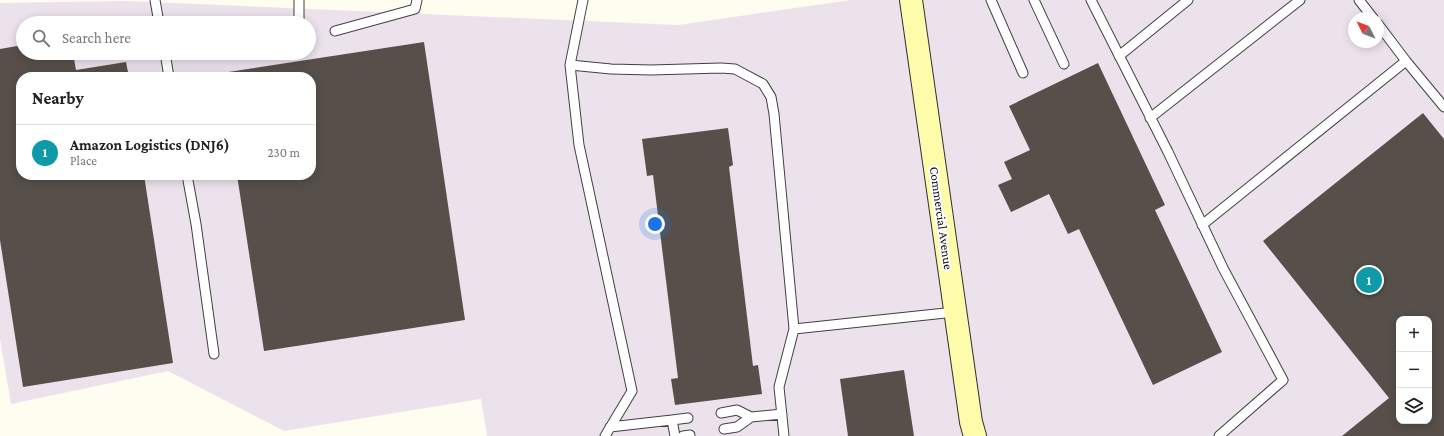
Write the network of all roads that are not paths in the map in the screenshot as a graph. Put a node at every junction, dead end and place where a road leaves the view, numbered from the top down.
1 (155, 0) edge
2 (299, 0) edge
3 (417, 0) edge
4 (583, 0) edge
5 (911, 0) edge
6 (991, 0) edge
7 (1034, 0) edge
8 (1091, 0) edge
9 (1188, 0) edge
10 (1300, 0) edge
11 (1359, 0) edge
12 (1368, 12) edge
13 (158, 16) edge
14 (299, 16) edge
15 (335, 31) dead end
16 (1384, 32) edge
17 (1119, 56) junction
18 (166, 60) edge
19 (1406, 61) junction
20 (1064, 64) dead end
21 (570, 65) junction
22 (168, 72) edge
23 (1023, 73) dead end
24 (1444, 107) edge
25 (1150, 118) junction
26 (188, 180) edge
27 (1202, 224) junction
28 (955, 312) junction
29 (794, 329) junction
30 (214, 354) dead end
31 (721, 413) dead end
32 (782, 414) junction
33 (688, 418) dead end
34 (751, 418) junction
35 (672, 420) junction
36 (610, 427) junction
37 (724, 430) dead end
38 (605, 436) edge
39 (675, 436) edge
40 (784, 436) edge
41 (975, 436) edge
42 (1219, 436) edge

1 - 13 lane
2 - 14 lane
3 - 15 lane
4 - 21 lane
5 - 28 street, Commercial Avenue
6 - 23 lane
7 - 20 lane
8 - 17 lane
9 - 17 lane
10 - 25 lane
11 - 12 lane
16 - 19 lane
17 - 25 lane
18 - 22 lane
19 - 24 lane
19 - 27 lane
21 - 29 lane
21 - 36 lane
25 - 27 lane
26 - 30 lane
27 - 42 lane
28 - 29 lane
28 - 41 street, Commercial Avenue
29 - 32 lane
31 - 34 lane
32 - 34 lane
32 - 40 lane
33 - 35 lane
34 - 37 lane
35 - 36 lane
35 - 39 lane
36 - 38 lane

